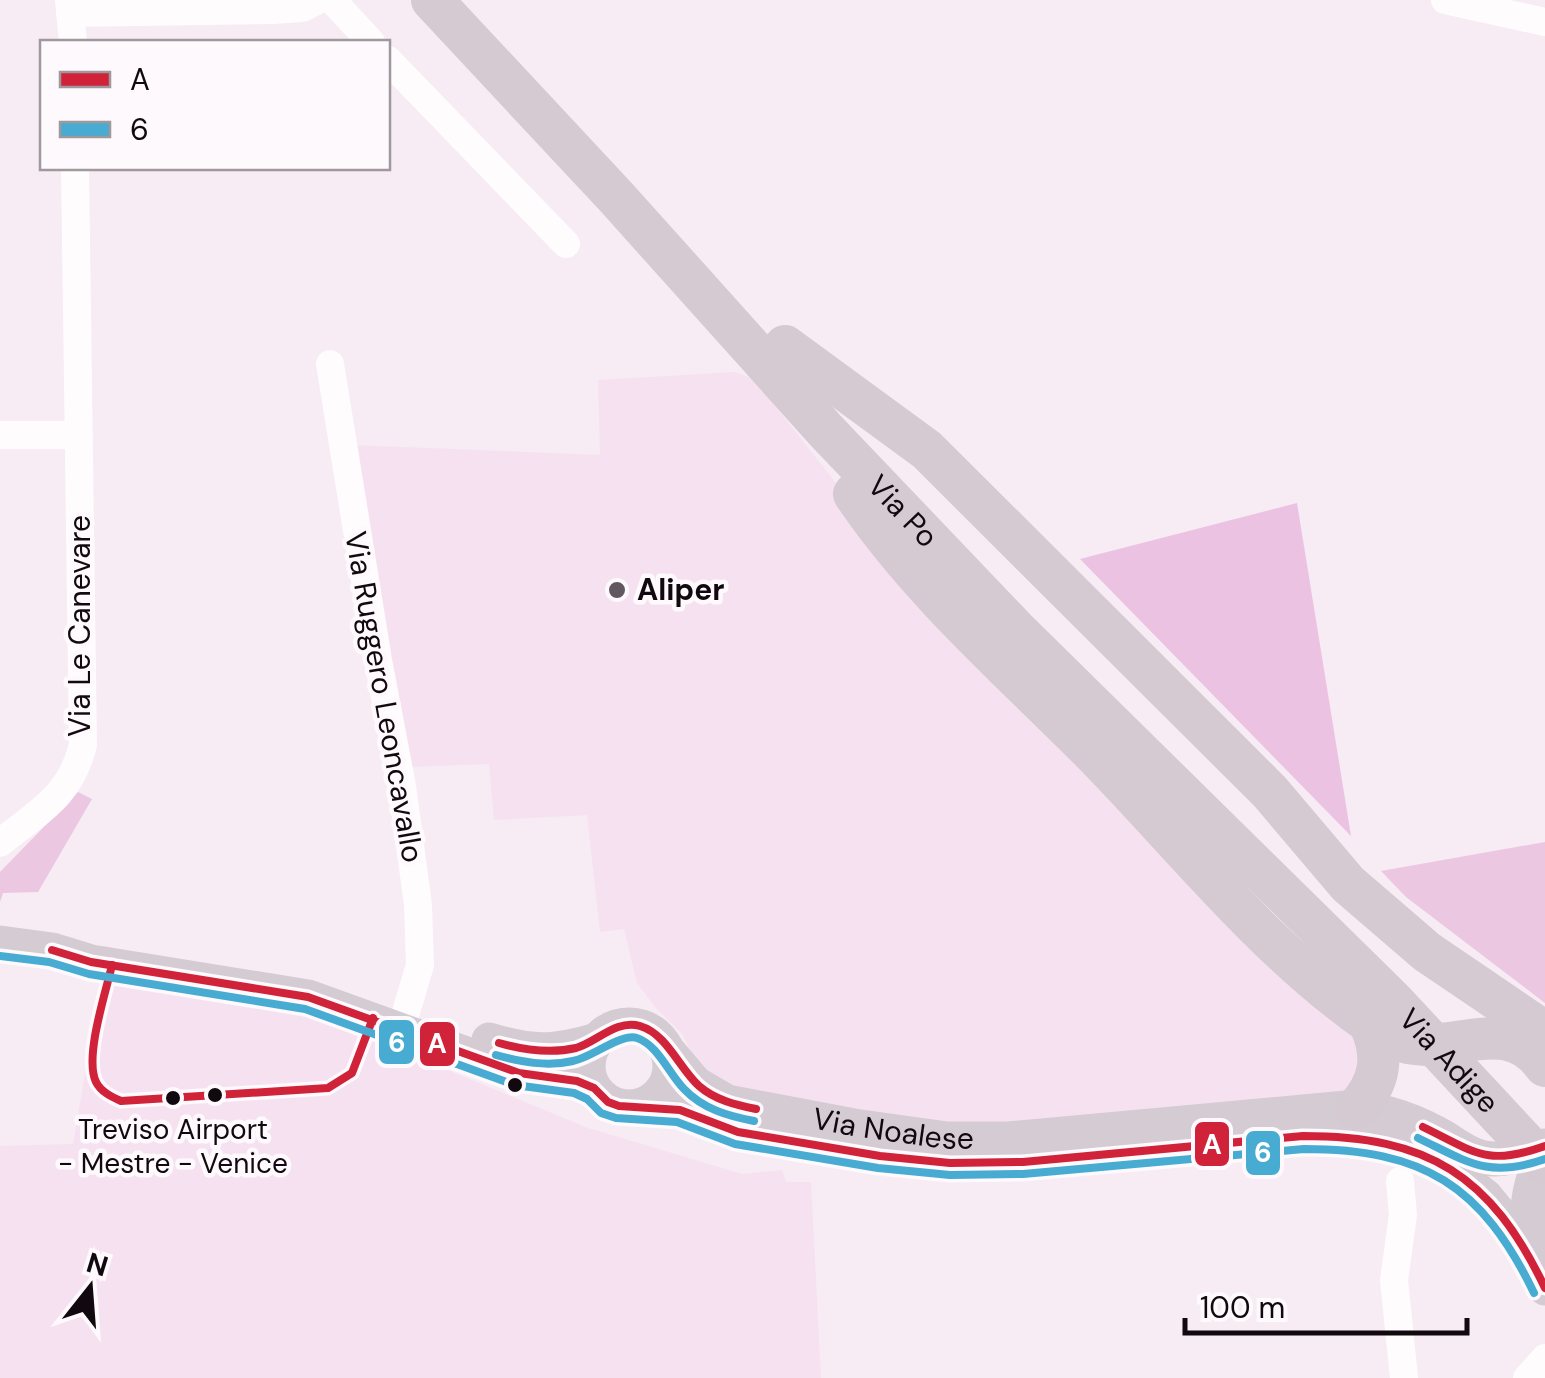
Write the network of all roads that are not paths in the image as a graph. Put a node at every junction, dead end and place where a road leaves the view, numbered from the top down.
1 (318, 0) edge
2 (332, 0) edge
3 (432, 0) edge
4 (464, 0) edge
5 (1445, 0) edge
6 (70, 7) edge
7 (1545, 22) edge
8 (72, 40) edge
9 (370, 40) edge
10 (390, 62) edge
11 (76, 170) edge
12 (566, 244) dead end
13 (776, 356) junction
14 (330, 364) dead end
15 (0, 435) edge
16 (78, 435) junction
17 (0, 844) edge
18 (5, 940) edge
19 (1392, 1002) junction
20 (404, 1019) junction
21 (1545, 1032) edge
22 (597, 1040) junction
23 (668, 1052) junction
24 (1545, 1066) edge
25 (594, 1088) junction
26 (643, 1105) junction
27 (1357, 1108) junction
28 (1545, 1122) edge
29 (1545, 1148) edge
30 (1545, 1164) edge
31 (1400, 1181) dead end
32 (1531, 1252) junction
33 (1545, 1288) edge
34 (1545, 1358) edge
35 (1404, 1378) edge
36 (1529, 1378) edge

1 - 6 street
2 - 9 street
3 - 13 highway, Via Po
4 - 13 highway, Via Po
5 - 7 street
6 - 8 street
10 - 12 street
11 - 16 street, Via Le Canevare
13 - 19 highway, Via Po
13 - 21 highway
14 - 20 street, Via Ruggero Leoncavallo
15 - 16 street
16 - 17 street, Via Le Canevare
18 - 20 main road
19 - 24 highway
19 - 27 highway
19 - 28 highway, Via Adige
19 - 30 highway, Via Adige
20 - 22 main road
20 - 25 main road
22 - 23 main road
22 - 25 main road
23 - 26 main road
23 - 27 main road, Via Noalese
25 - 26 main road
26 - 32 main road, Via Noalese
27 - 29 main road, Via Noalese
29 - 32 main road, Via Noalese
31 - 35 street
32 - 33 main road, Via Noalese
34 - 36 street

